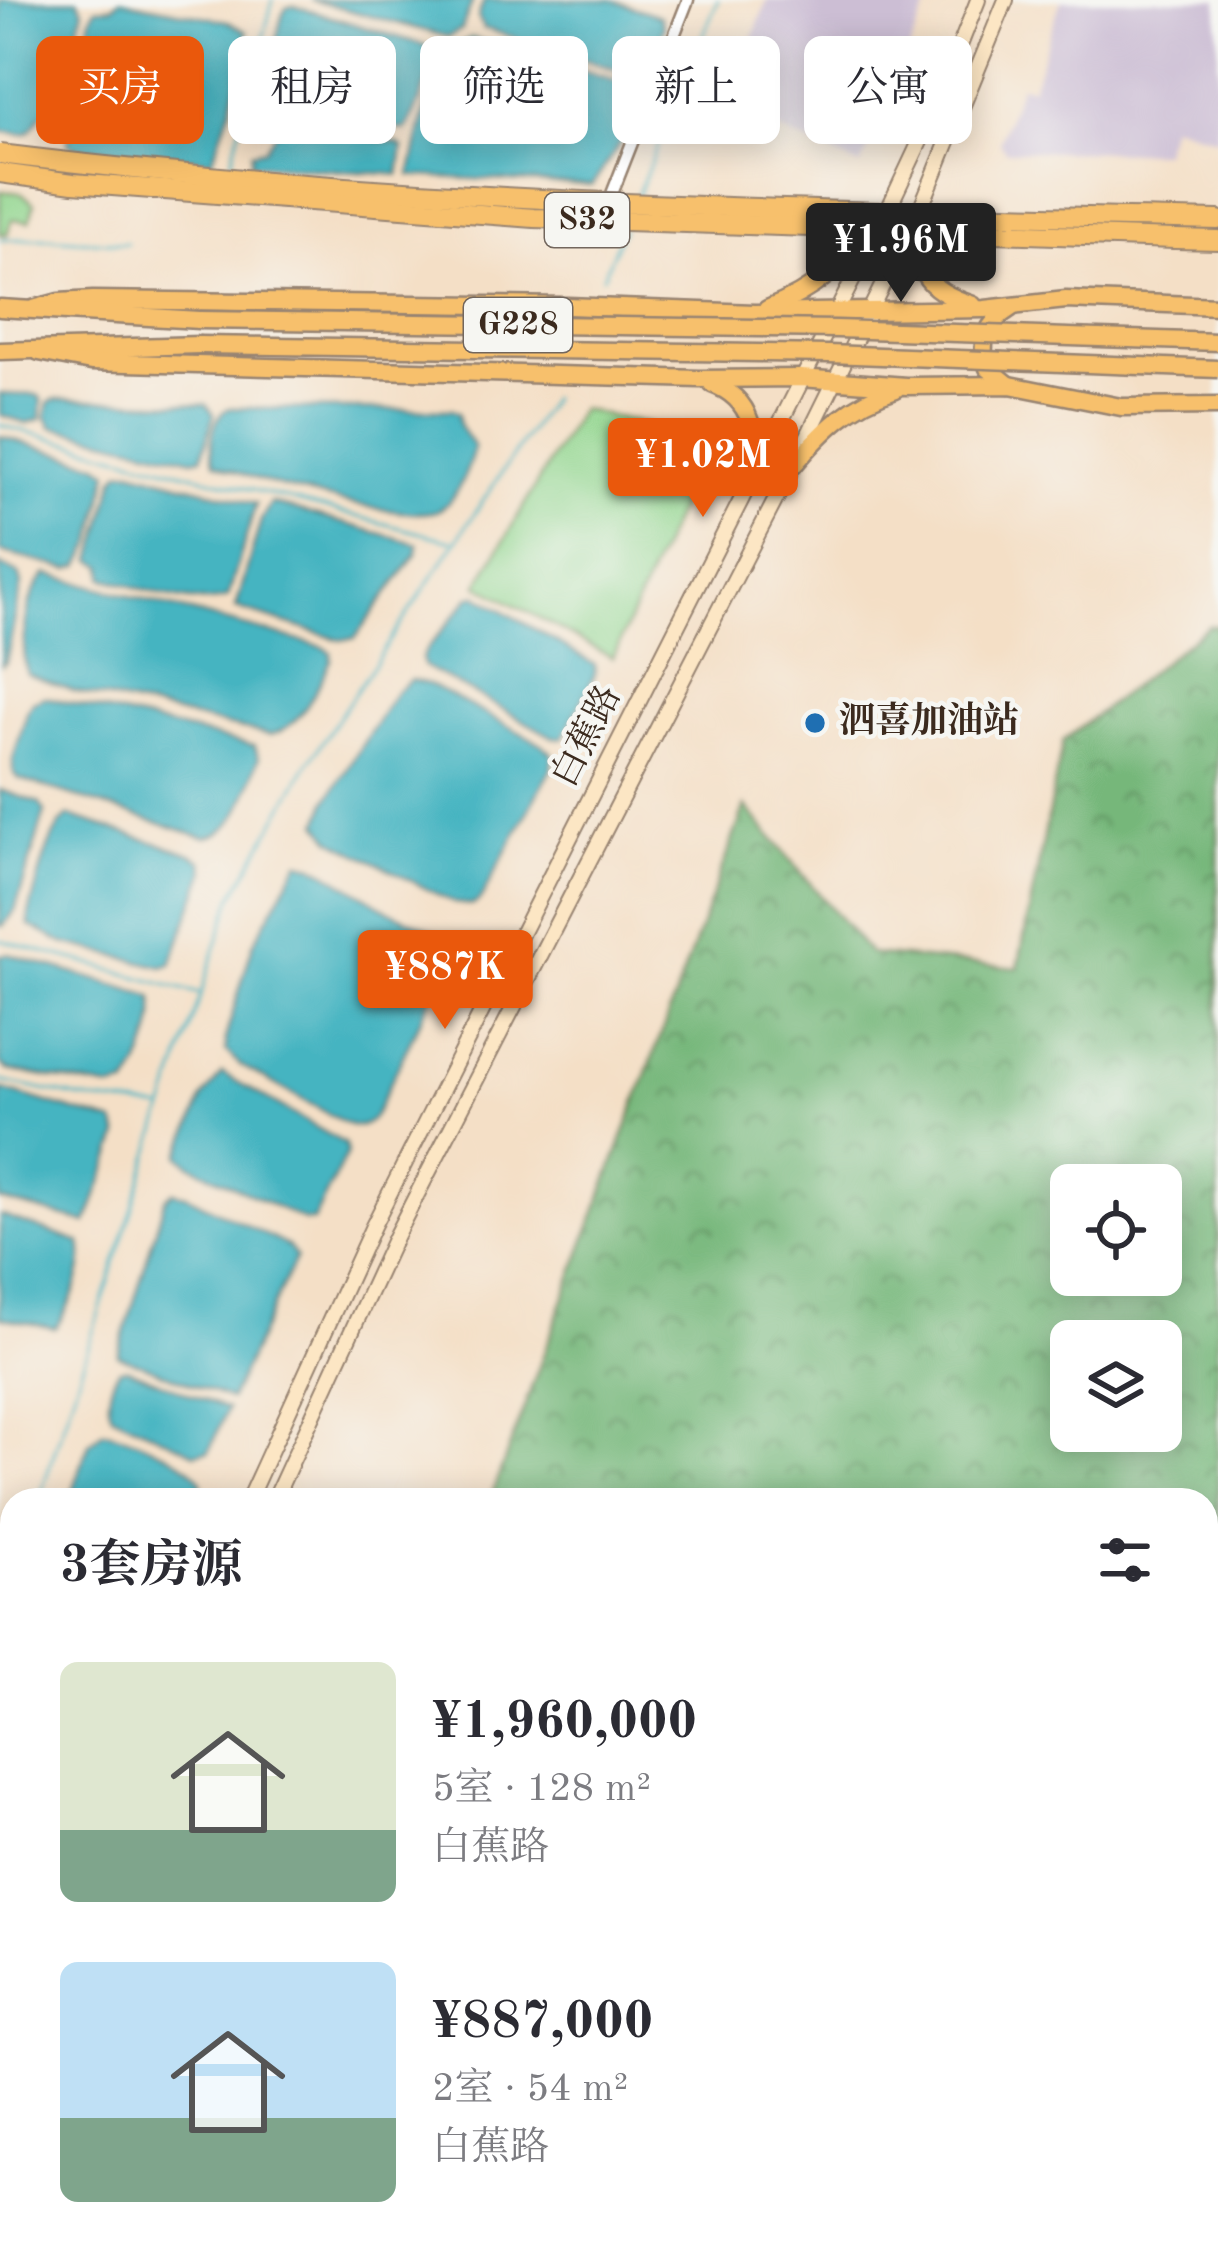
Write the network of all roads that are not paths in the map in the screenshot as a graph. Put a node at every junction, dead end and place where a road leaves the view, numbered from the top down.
1 (688, 0) edge
2 (978, 0) edge
3 (1006, 0) edge
4 (0, 154) edge
5 (0, 173) edge
6 (921, 207) junction
7 (604, 213) dead end
8 (1218, 220) edge
9 (880, 225) junction
10 (1175, 229) junction
11 (1218, 240) edge
12 (1017, 305) junction
13 (1218, 306) edge
14 (0, 308) edge
15 (985, 308) junction
16 (30, 310) junction
17 (755, 313) junction
18 (836, 313) junction
19 (869, 313) junction
20 (1218, 342) edge
21 (33, 350) junction
22 (0, 351) edge
23 (1218, 369) edge
24 (801, 378) junction
25 (700, 379) junction
26 (836, 380) junction
27 (1010, 385) junction
28 (907, 386) junction
29 (1218, 406) edge
30 (794, 466) junction
31 (754, 474) junction
32 (455, 1068) junction
33 (476, 1079) junction
34 (428, 1122) junction
35 (449, 1132) junction
36 (253, 1488) edge
37 (279, 1488) edge

1 - 7 street
2 - 9 main road, 白蕉路
3 - 6 main road
4 - 10 highway, S32, bridge
5 - 10 highway, S32, bridge
6 - 15 main road
6 - 19 main road
8 - 10 highway, S32
9 - 17 main road
9 - 18 main road, 白蕉路
10 - 11 highway, S32
12 - 13 main road
12 - 15 main road
12 - 27 main road
14 - 16 main road, G228
15 - 19 main road
16 - 17 main road
16 - 20 main road, G228, bridge
17 - 18 main road
18 - 19 main road
18 - 24 main road, 白蕉路
19 - 26 main road
21 - 22 main road, G228
21 - 23 main road, G228, bridge
21 - 25 main road
24 - 25 main road
24 - 26 main road
24 - 31 main road, 白蕉路
25 - 31 main road
26 - 28 main road
26 - 30 main road
27 - 28 main road
27 - 29 main road
28 - 30 main road
30 - 33 main road
31 - 32 main road, 白蕉路
32 - 33 main road
32 - 34 main road, 白蕉路
33 - 35 main road
34 - 35 main road
34 - 36 main road, 白蕉路
35 - 37 main road

